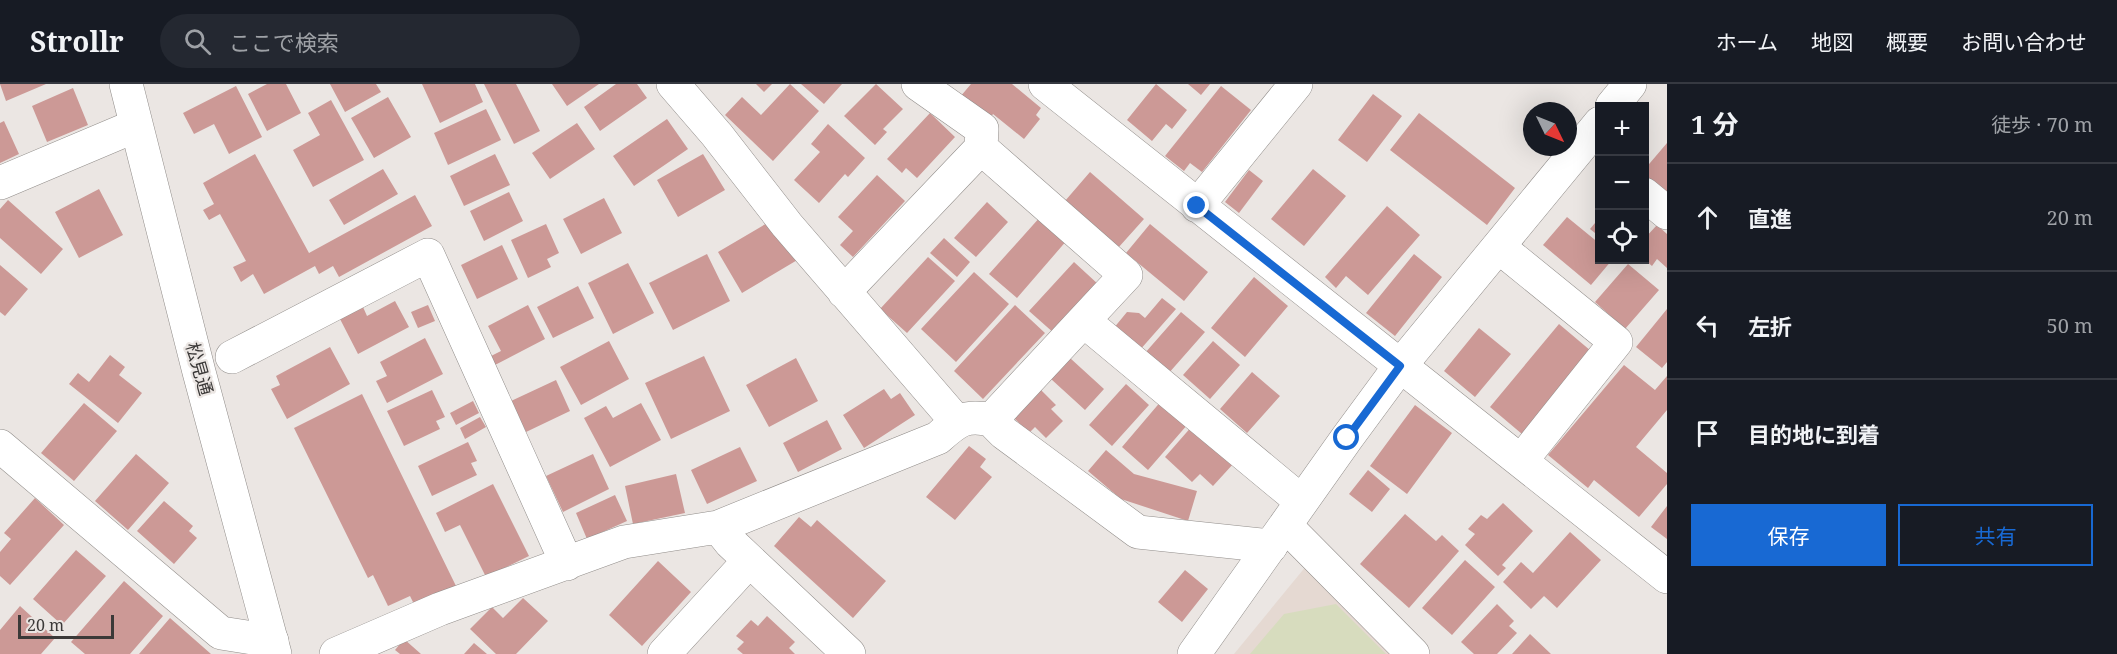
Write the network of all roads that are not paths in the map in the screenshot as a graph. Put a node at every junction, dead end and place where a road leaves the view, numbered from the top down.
1 (126, 84) edge
2 (673, 84) edge
3 (918, 84) edge
4 (1296, 84) edge
5 (1630, 84) edge
6 (1067, 91) edge
7 (1615, 102) edge
8 (135, 126) junction
9 (1594, 141) edge
10 (981, 148) junction
11 (0, 183) edge
12 (1649, 198) edge
13 (1197, 206) junction
14 (1667, 213) edge
15 (1499, 247) junction
16 (844, 292) junction
17 (1084, 321) junction
18 (232, 357) dead end
19 (1400, 366) junction
20 (991, 420) junction
21 (957, 422) junction
22 (0, 446) edge
23 (1521, 461) junction
24 (1286, 524) junction
25 (718, 527) junction
26 (749, 561) junction
27 (567, 564) junction
28 (1667, 577) edge
29 (274, 648) edge
30 (336, 654) edge
31 (664, 654) edge
32 (849, 654) edge
33 (1194, 654) edge
34 (1413, 654) edge

1 - 8 street, 松見通
2 - 16 street
3 - 10 street
4 - 13 street
5 - 7 street
6 - 13 street
8 - 11 street
8 - 29 street, 松見通
9 - 15 street
10 - 16 street
10 - 17 street
12 - 14 street
13 - 19 street
15 - 19 street
15 - 23 street
16 - 21 street
17 - 20 street
17 - 24 street
18 - 27 street
19 - 23 street
19 - 24 street
20 - 21 street
20 - 24 street
21 - 25 street
22 - 29 street
23 - 28 street
24 - 33 street
24 - 34 street
25 - 26 street
25 - 27 street
26 - 31 street
26 - 32 street
27 - 30 street

